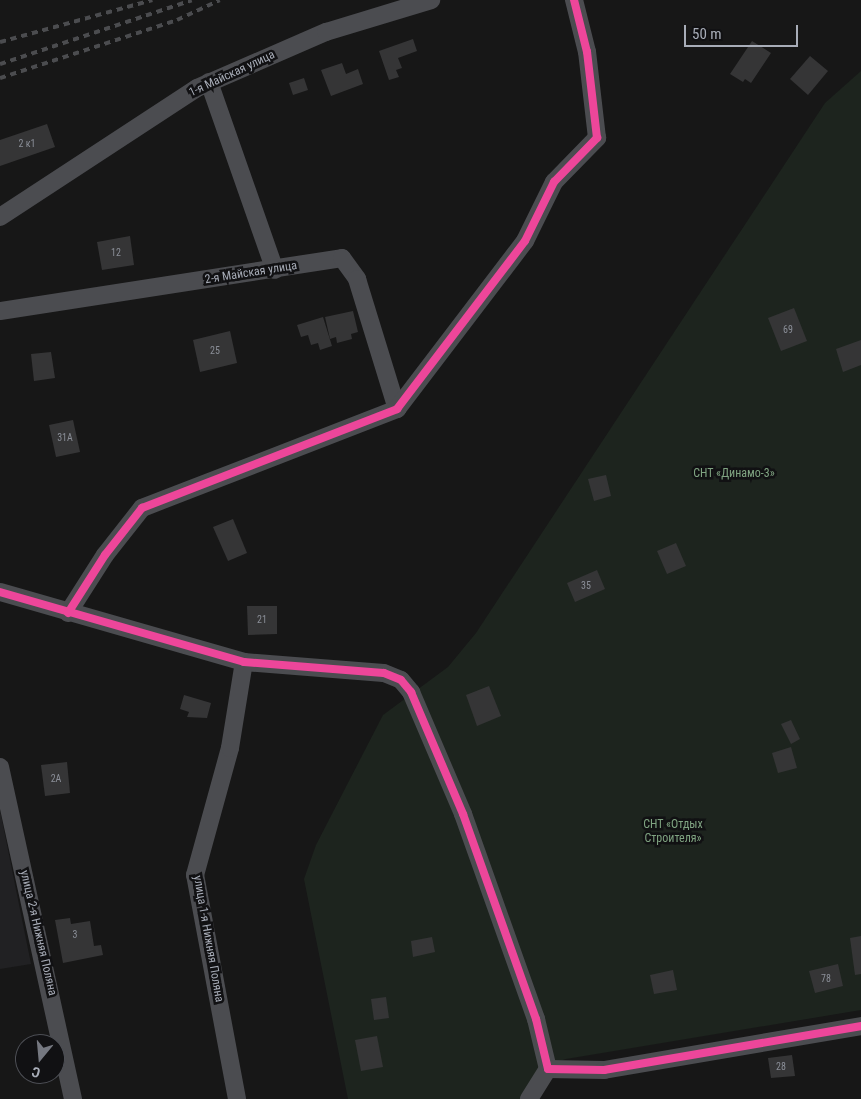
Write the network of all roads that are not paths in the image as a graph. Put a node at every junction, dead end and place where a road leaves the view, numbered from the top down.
1 (432, 0) edge
2 (574, 0) edge
3 (209, 82) junction
4 (0, 218) edge
5 (276, 270) junction
6 (0, 311) edge
7 (397, 409) junction
8 (0, 592) edge
9 (68, 613) junction
10 (244, 662) junction
11 (0, 767) edge
12 (861, 1026) edge
13 (548, 1069) junction
14 (73, 1099) edge
15 (237, 1099) edge
16 (529, 1099) edge

1 - 3 street, 1-я Майская улица
2 - 7 street
3 - 4 street, 1-я Майская улица
3 - 5 street
5 - 6 street, 2-я Майская улица
5 - 7 street, 2-я Майская улица
7 - 9 street
8 - 9 street
9 - 10 street
10 - 13 street
10 - 15 street, улица 1-я Нижняя Поляна
11 - 14 street, улица 2-я Нижняя Поляна
12 - 13 street
13 - 16 street

